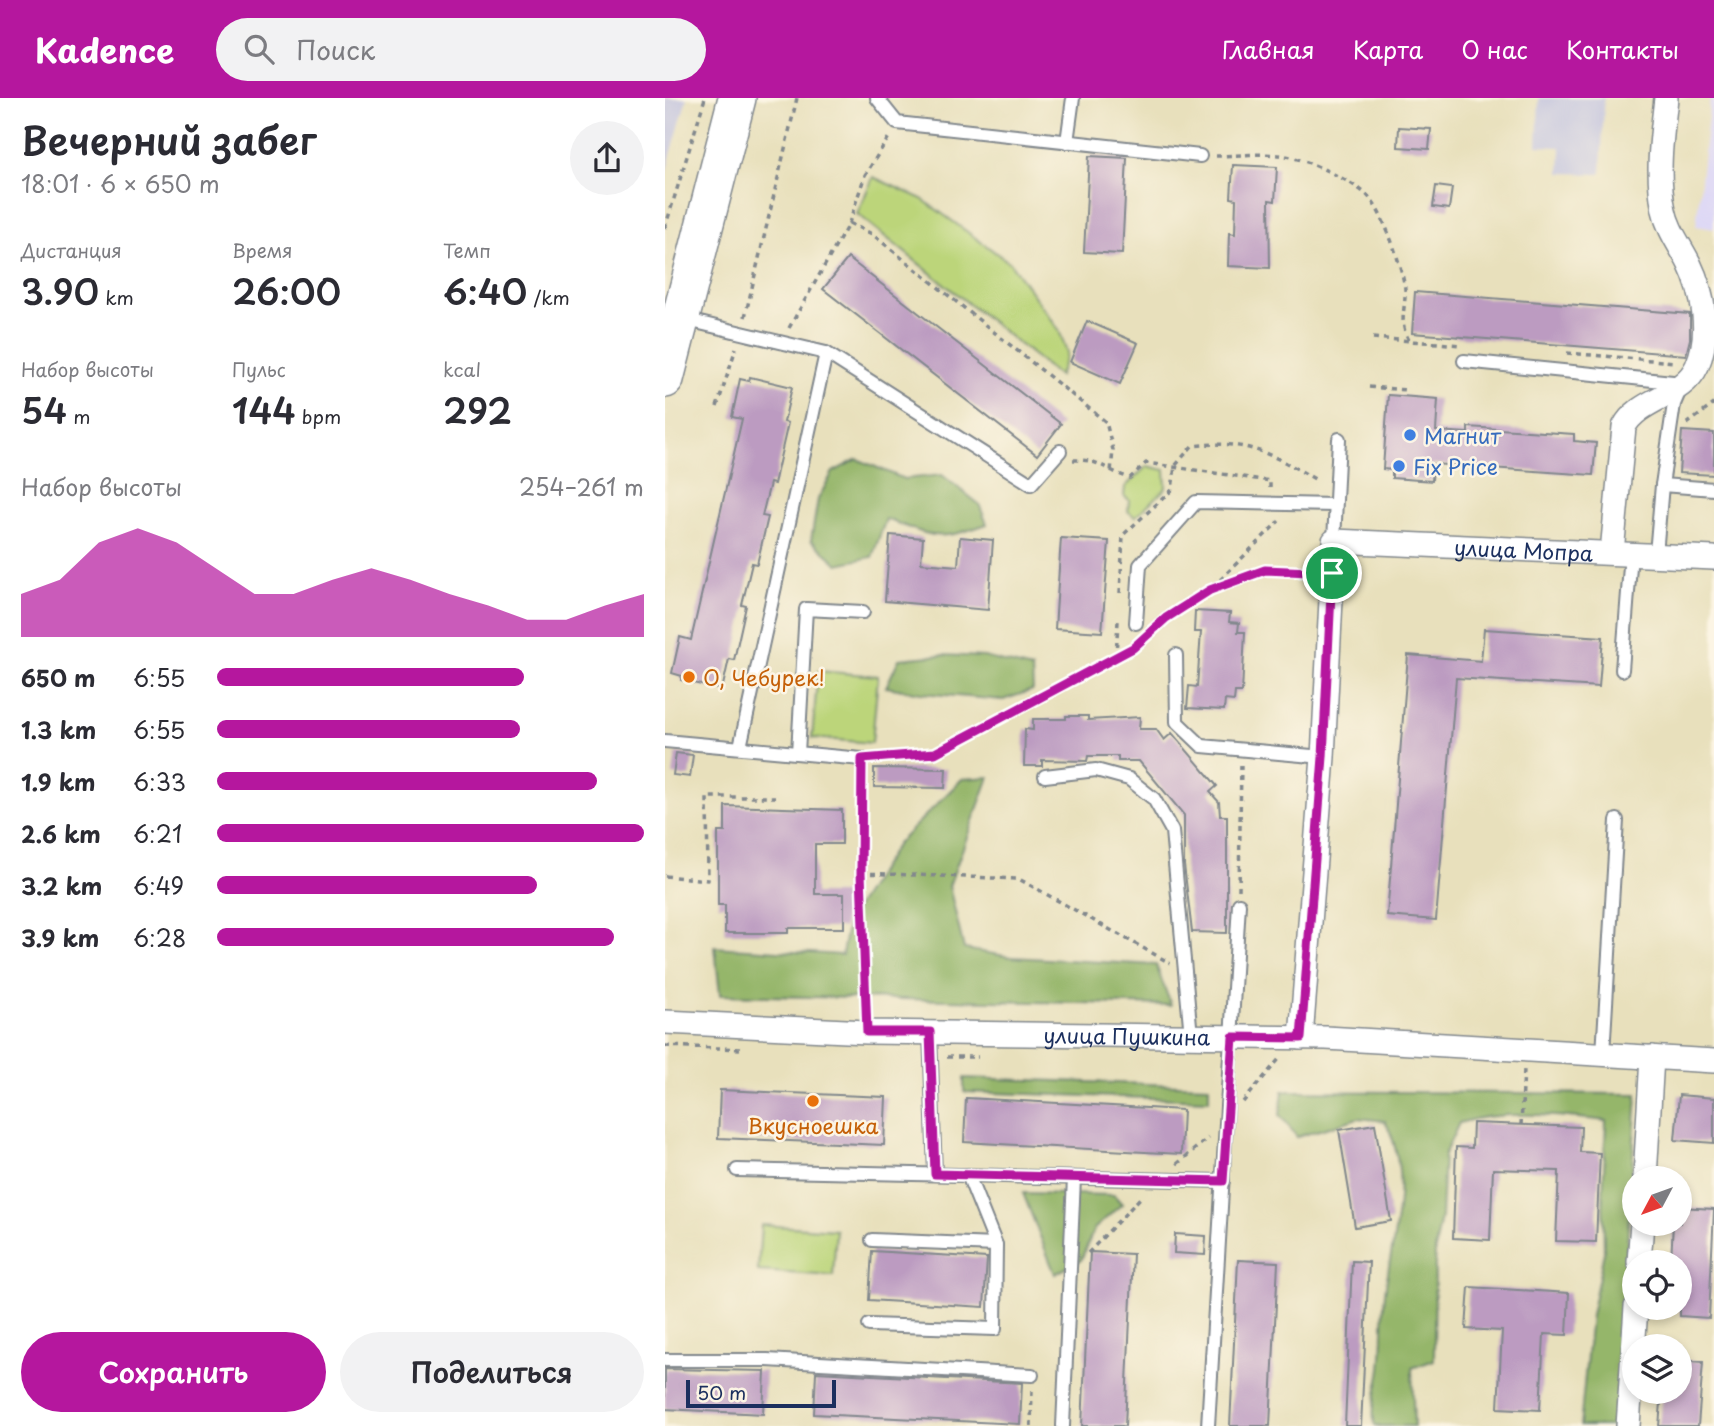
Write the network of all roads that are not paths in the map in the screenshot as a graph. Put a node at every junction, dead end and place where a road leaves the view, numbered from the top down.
1 (737, 98) edge
2 (877, 98) edge
3 (1073, 98) edge
4 (1666, 98) edge
5 (1067, 142) junction
6 (1200, 156) road end
7 (1709, 316) edge
8 (670, 347) edge
9 (826, 353) junction
10 (1464, 361) dead end
11 (1683, 383) junction
12 (1339, 439) dead end
13 (1060, 451) dead end
14 (1662, 485) junction
15 (1714, 489) edge
16 (1335, 505) junction
17 (1334, 541) junction
18 (1621, 552) junction
19 (1656, 554) junction
20 (1714, 558) edge
21 (863, 612) dead end
22 (1136, 623) dead end
23 (1176, 656) dead end
24 (1622, 670) dead end
25 (665, 741) edge
26 (740, 747) junction
27 (798, 753) junction
28 (1323, 757) junction
29 (862, 759) road end
30 (1045, 776) dead end
31 (1617, 820) dead end
32 (1239, 904) road end
33 (665, 1022) edge
34 (930, 1032) junction
35 (1191, 1036) junction
36 (1232, 1047) junction
37 (1296, 1048) junction
38 (1603, 1055) junction
39 (1652, 1057) junction
40 (1714, 1061) edge
41 (1646, 1166) edge
42 (737, 1170) dead end
43 (935, 1174) junction
44 (968, 1175) junction
45 (1074, 1178) junction
46 (1223, 1181) junction
47 (872, 1240) dead end
48 (996, 1245) junction
49 (1635, 1320) edge
50 (869, 1325) dead end
51 (665, 1360) edge
52 (1032, 1375) road end
53 (1063, 1426) edge
54 (1208, 1426) edge
55 (1628, 1426) edge

1 - 8 main road
2 - 5 lane
3 - 5 lane
4 - 7 street
5 - 6 lane
7 - 11 street
8 - 9 lane
9 - 13 lane
9 - 26 lane
10 - 11 lane
11 - 14 lane
11 - 18 street
12 - 16 lane
14 - 15 lane
14 - 19 lane
16 - 17 lane
16 - 22 lane
17 - 18 street, улица Мопра
17 - 28 street
18 - 19 street, улица Мопра
18 - 24 lane
19 - 20 street, улица Мопра
21 - 27 lane
23 - 28 lane
25 - 26 lane
26 - 27 lane
27 - 29 lane
28 - 37 street
30 - 35 lane
31 - 38 lane
32 - 36 lane
33 - 34 street, улица Пушкина
34 - 35 street, улица Пушкина
34 - 43 lane
35 - 36 street, улица Пушкина
36 - 37 street, улица Пушкина
36 - 46 lane
37 - 38 street, улица Пушкина
38 - 39 street, улица Пушкина
39 - 40 street, улица Пушкина
39 - 41 street
42 - 43 lane
43 - 44 lane
44 - 45 lane
44 - 48 lane
45 - 46 lane
45 - 53 lane
46 - 54 lane
47 - 48 lane
48 - 50 lane
49 - 55 street
51 - 52 lane

